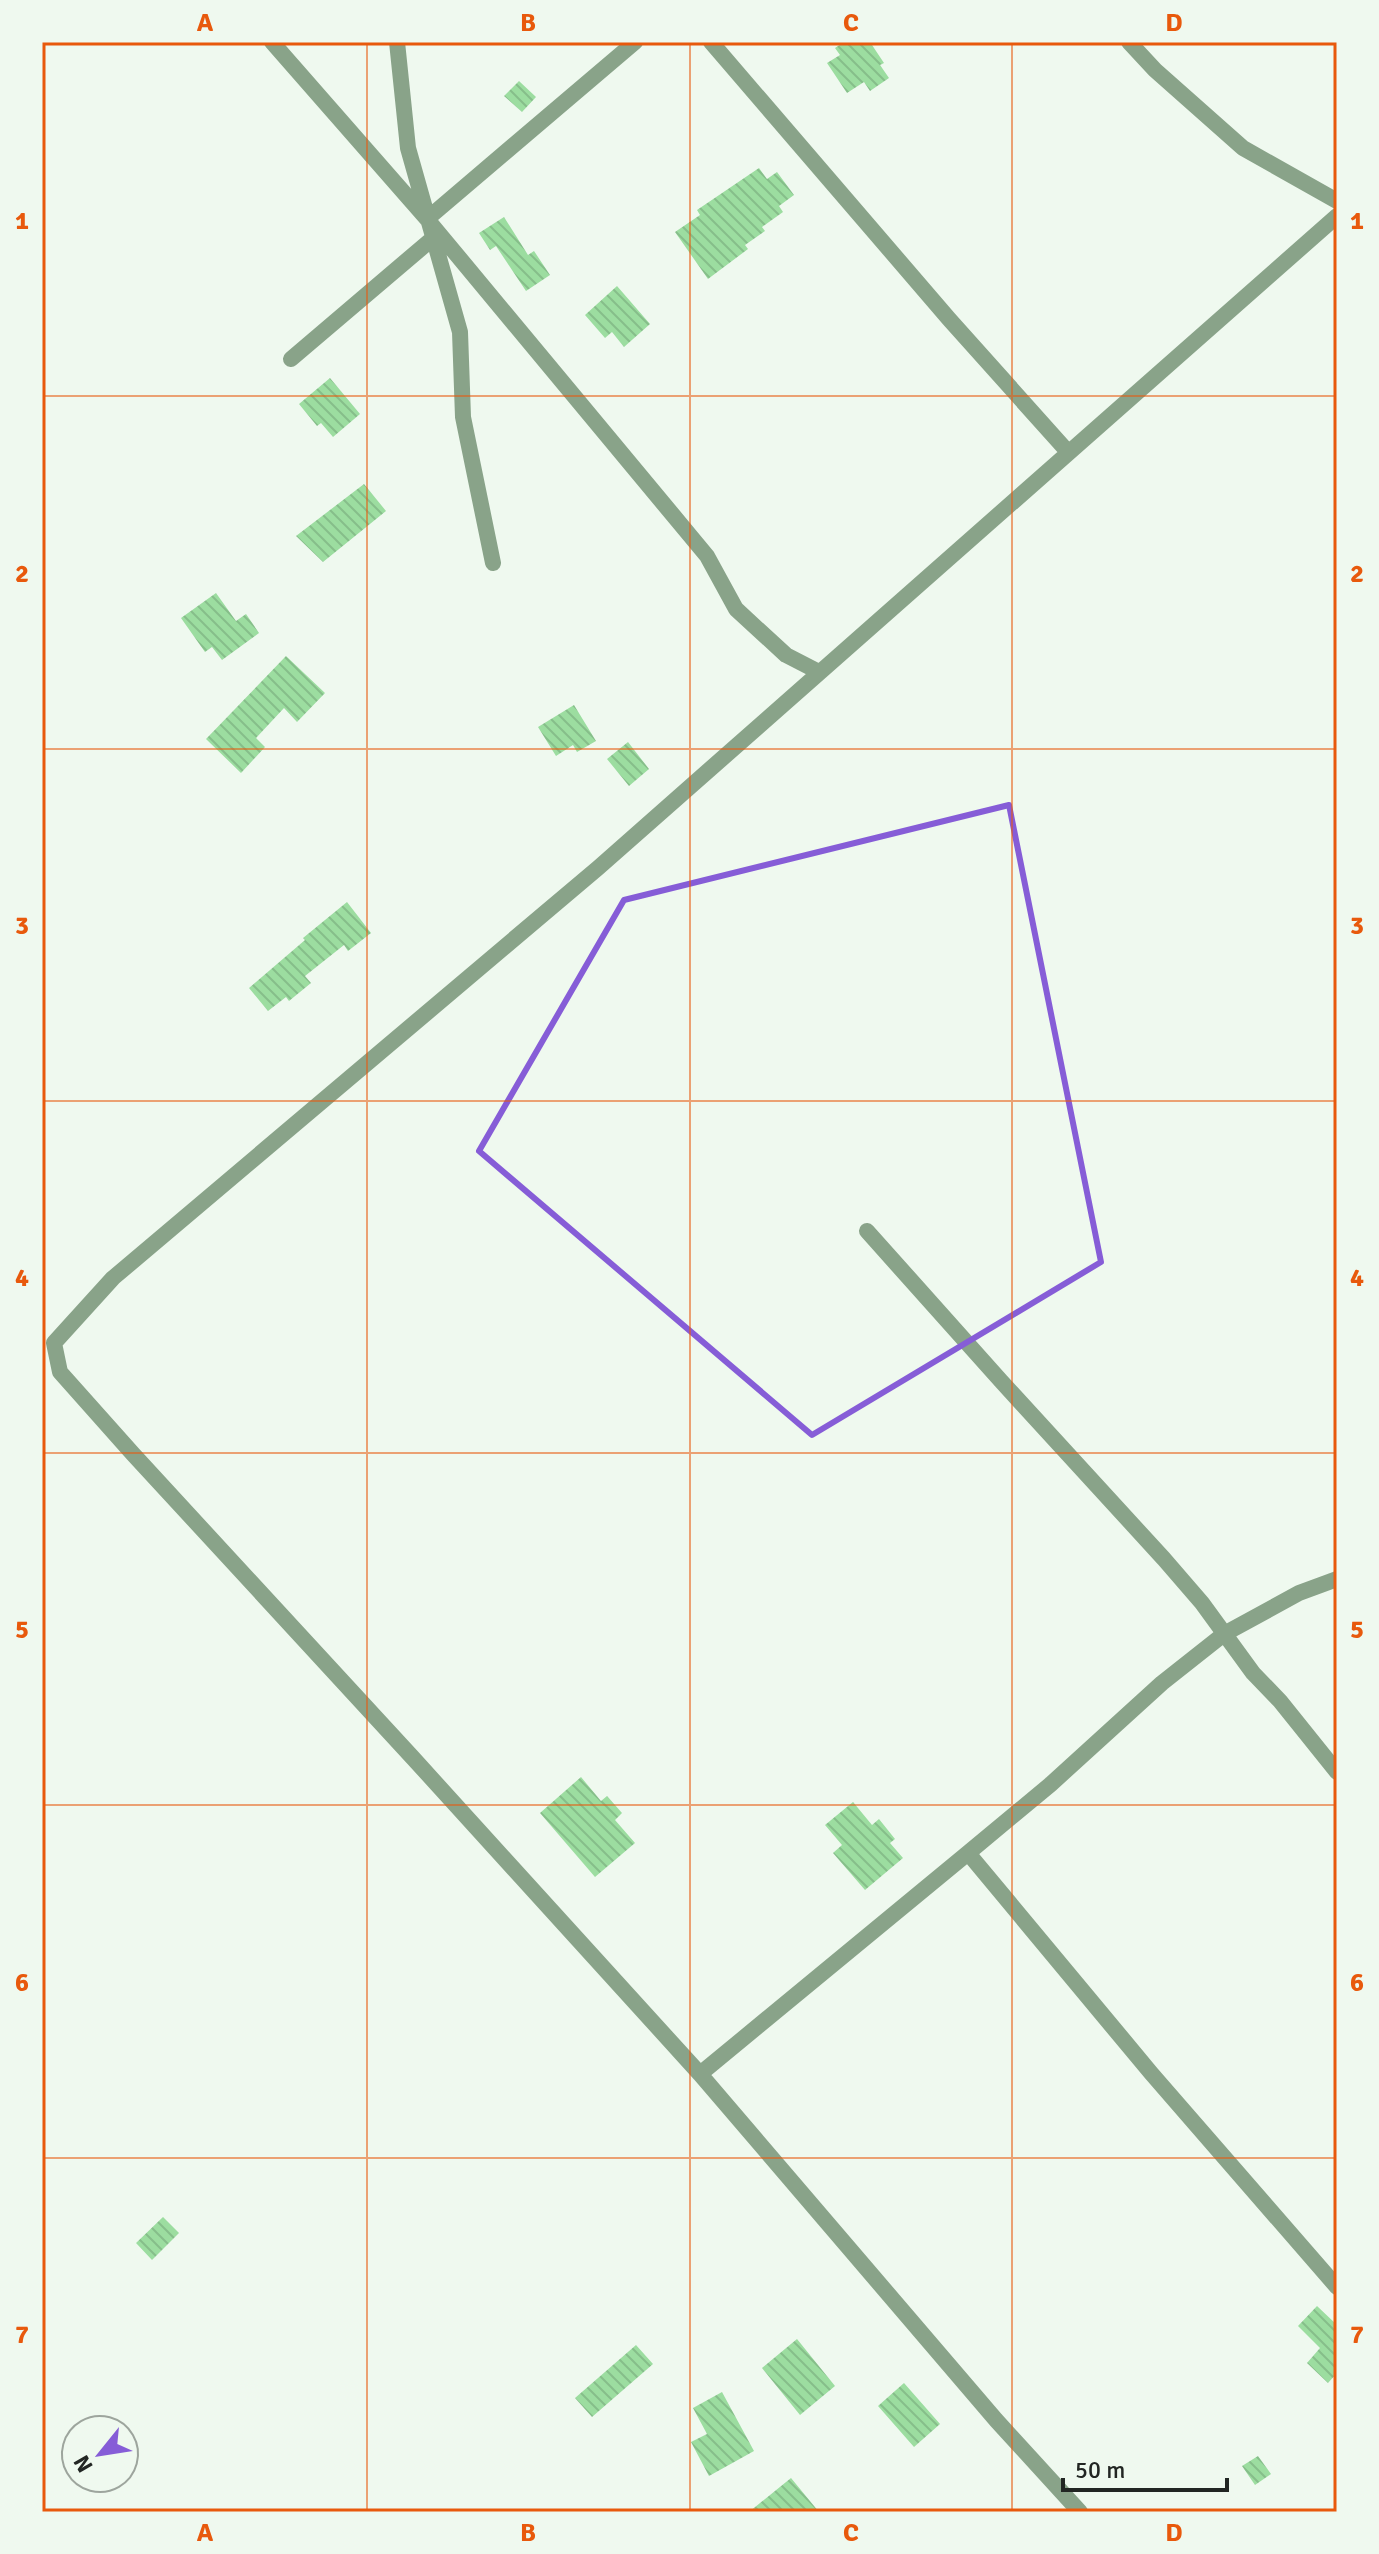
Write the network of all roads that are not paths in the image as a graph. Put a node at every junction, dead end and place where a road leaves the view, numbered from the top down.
1 (272, 42) edge
2 (397, 42) edge
3 (635, 42) edge
4 (711, 42) edge
5 (1129, 42) edge
6 (1337, 201) edge
7 (1337, 216) edge
8 (427, 219) junction
9 (432, 239) junction
10 (291, 359) dead end
11 (1068, 452) junction
12 (493, 563) dead end
13 (819, 672) junction
14 (867, 1231) dead end
15 (48, 1343) edge
16 (1337, 1579) edge
17 (1224, 1634) junction
18 (1337, 1772) edge
19 (968, 1853) junction
20 (700, 2074) junction
21 (1337, 2287) edge
22 (1080, 2512) edge

1 - 8 street
2 - 8 street
3 - 8 street
4 - 11 street
5 - 6 street
7 - 11 street
8 - 9 street
8 - 13 street
9 - 10 street
9 - 12 street
11 - 13 street
13 - 15 street
14 - 17 street
15 - 20 street
16 - 17 street
17 - 18 street
17 - 19 street
19 - 20 street
19 - 21 street
20 - 22 street

